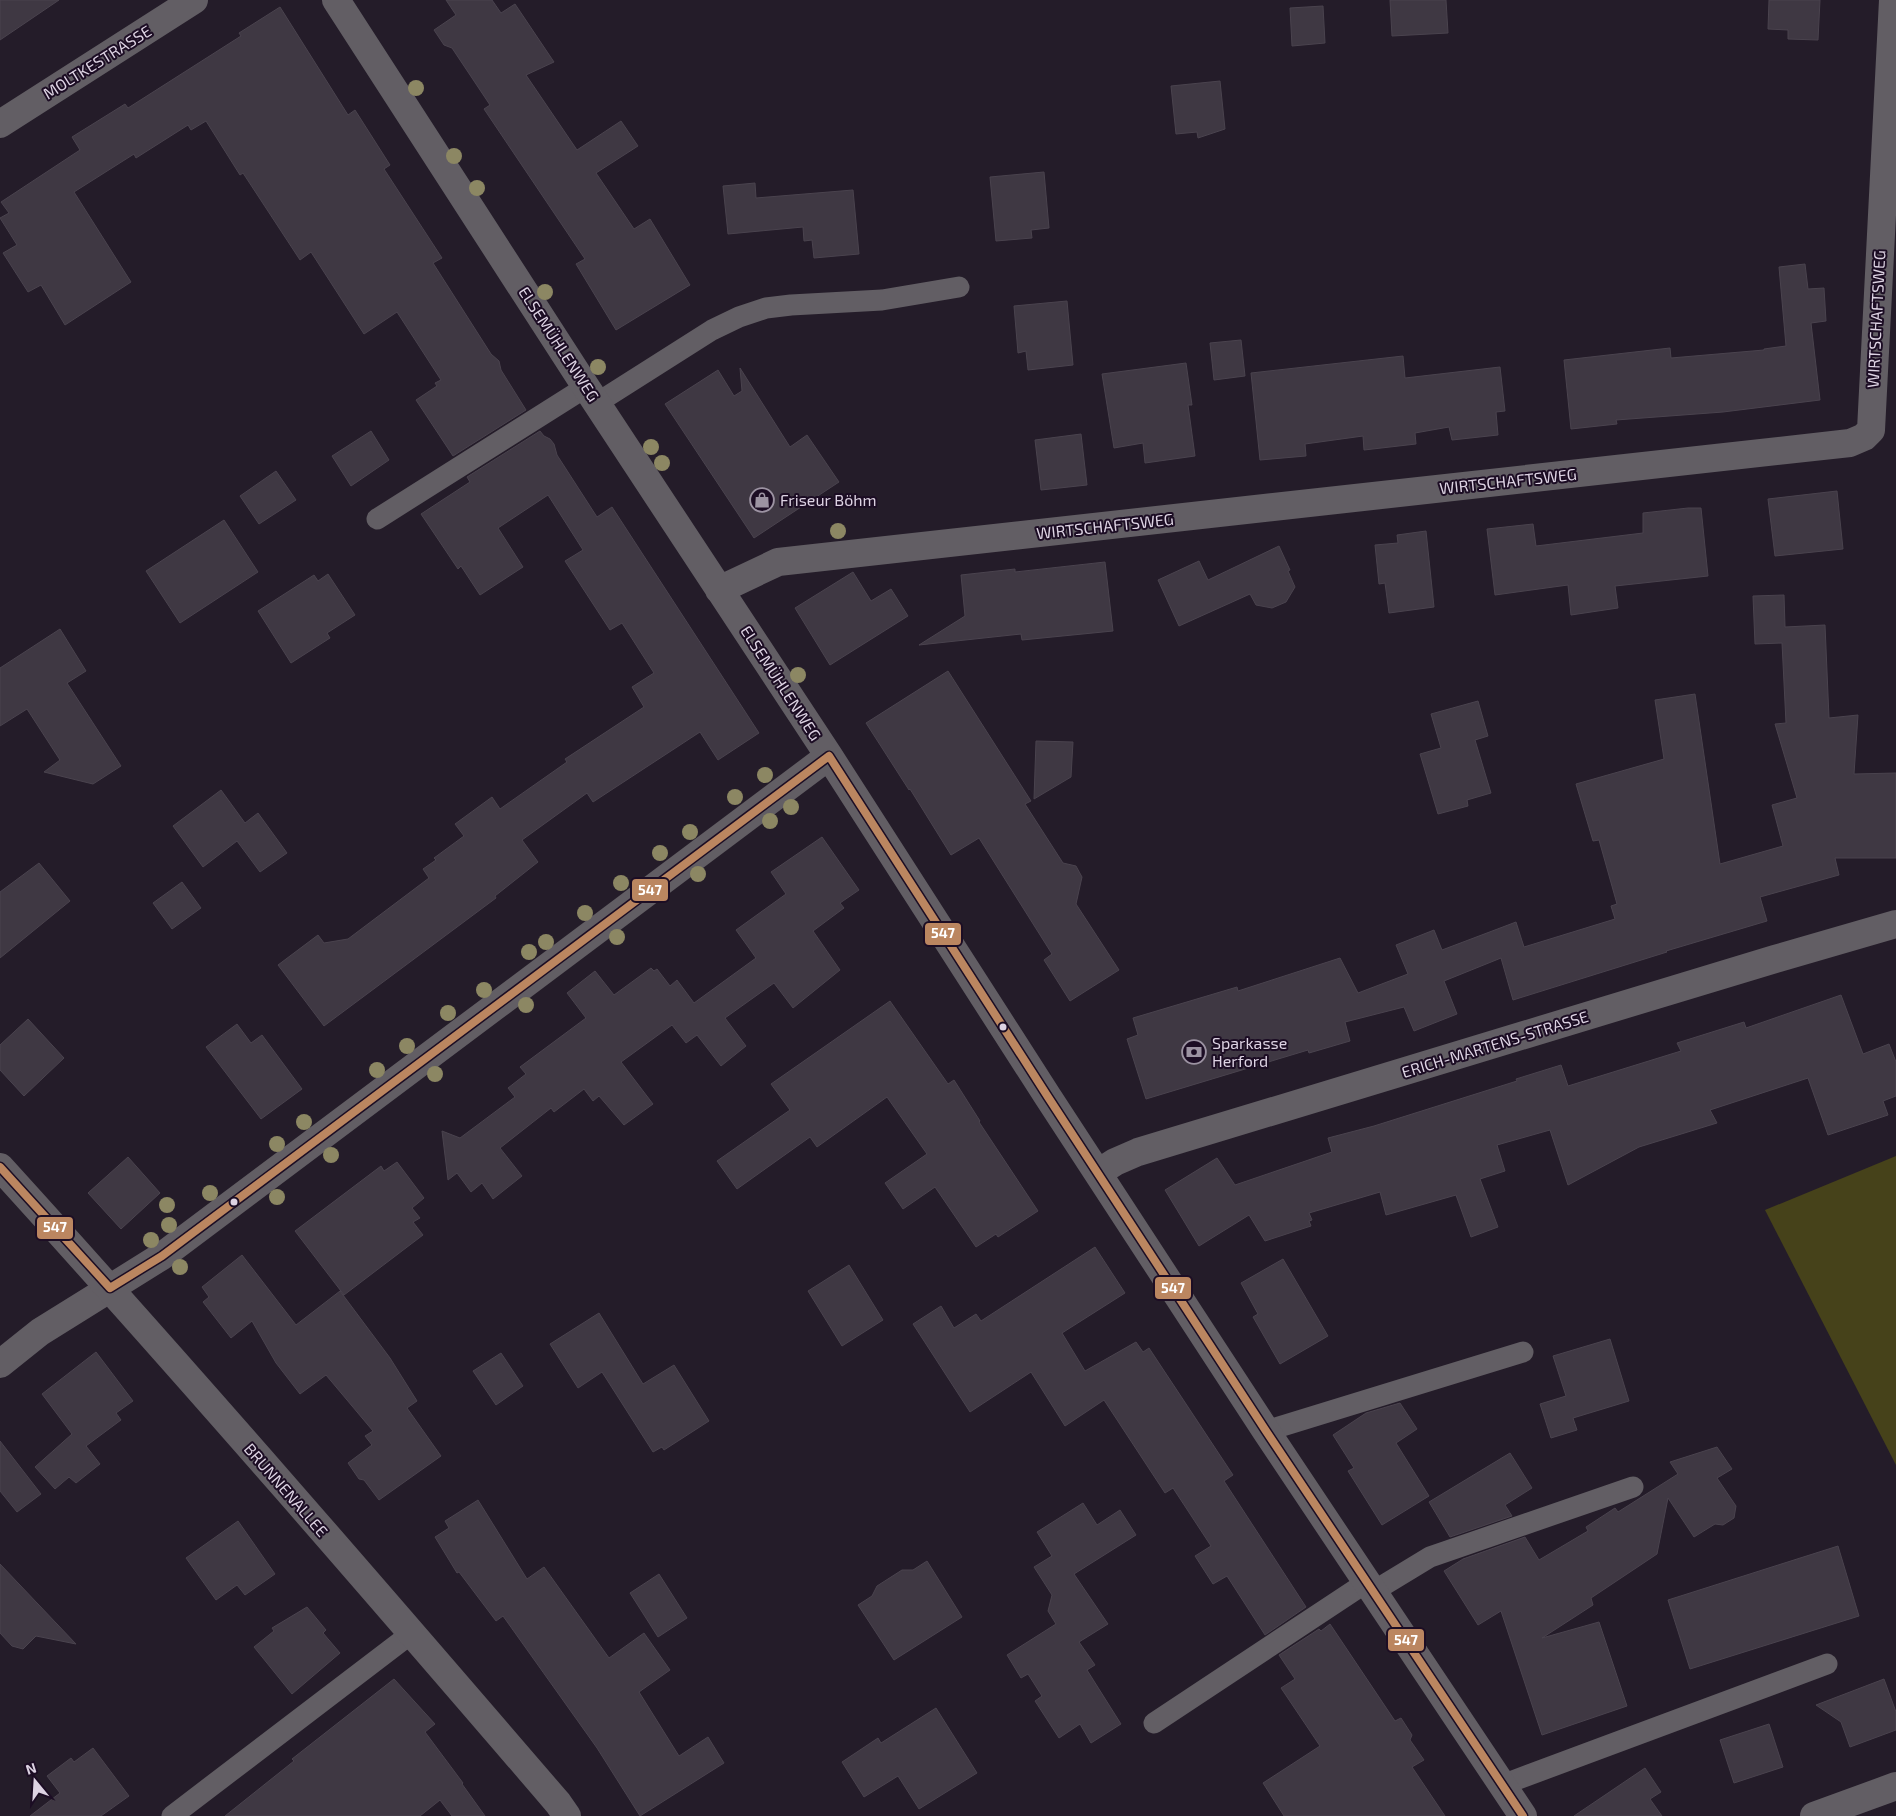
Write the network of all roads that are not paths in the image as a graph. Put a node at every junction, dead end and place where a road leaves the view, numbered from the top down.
1 (194, 0) edge
2 (336, 0) edge
3 (1893, 0) edge
4 (0, 124) edge
5 (959, 288) dead end
6 (591, 395) junction
7 (377, 519) dead end
8 (719, 590) junction
9 (829, 756) junction
10 (1896, 924) edge
11 (0, 1167) edge
12 (1098, 1173) junction
13 (110, 1288) junction
14 (1523, 1352) dead end
15 (0, 1364) edge
16 (1266, 1431) junction
17 (1633, 1487) dead end
18 (1371, 1587) junction
19 (412, 1633) junction
20 (1827, 1664) dead end
21 (1154, 1722) dead end
22 (1502, 1785) junction
23 (1896, 1786) edge
24 (172, 1816) edge
25 (567, 1816) edge
26 (1523, 1816) edge
27 (1814, 1816) edge

1 - 4 street, MOLTKESTRASSE
2 - 6 street, ELSEMÜHLENWEG
3 - 8 street, WIRTSCHAFTSWEG
5 - 6 lane
6 - 7 lane
6 - 8 street, ELSEMÜHLENWEG
8 - 9 street, ELSEMÜHLENWEG
9 - 12 street, ELSEMÜHLENWEG
9 - 13 street
10 - 12 street, ERICH-MARTENS-STRASSE
11 - 13 street, BRUNNENALLEE
12 - 16 street, ELSEMÜHLENWEG
13 - 15 street
13 - 19 street, BRUNNENALLEE
14 - 16 lane
16 - 18 street, ELSEMÜHLENWEG
17 - 18 lane
18 - 21 lane
18 - 22 street, ELSEMÜHLENWEG
19 - 24 lane
19 - 25 street, BRUNNENALLEE
20 - 22 lane
22 - 26 street, ELSEMÜHLENWEG
23 - 27 street

